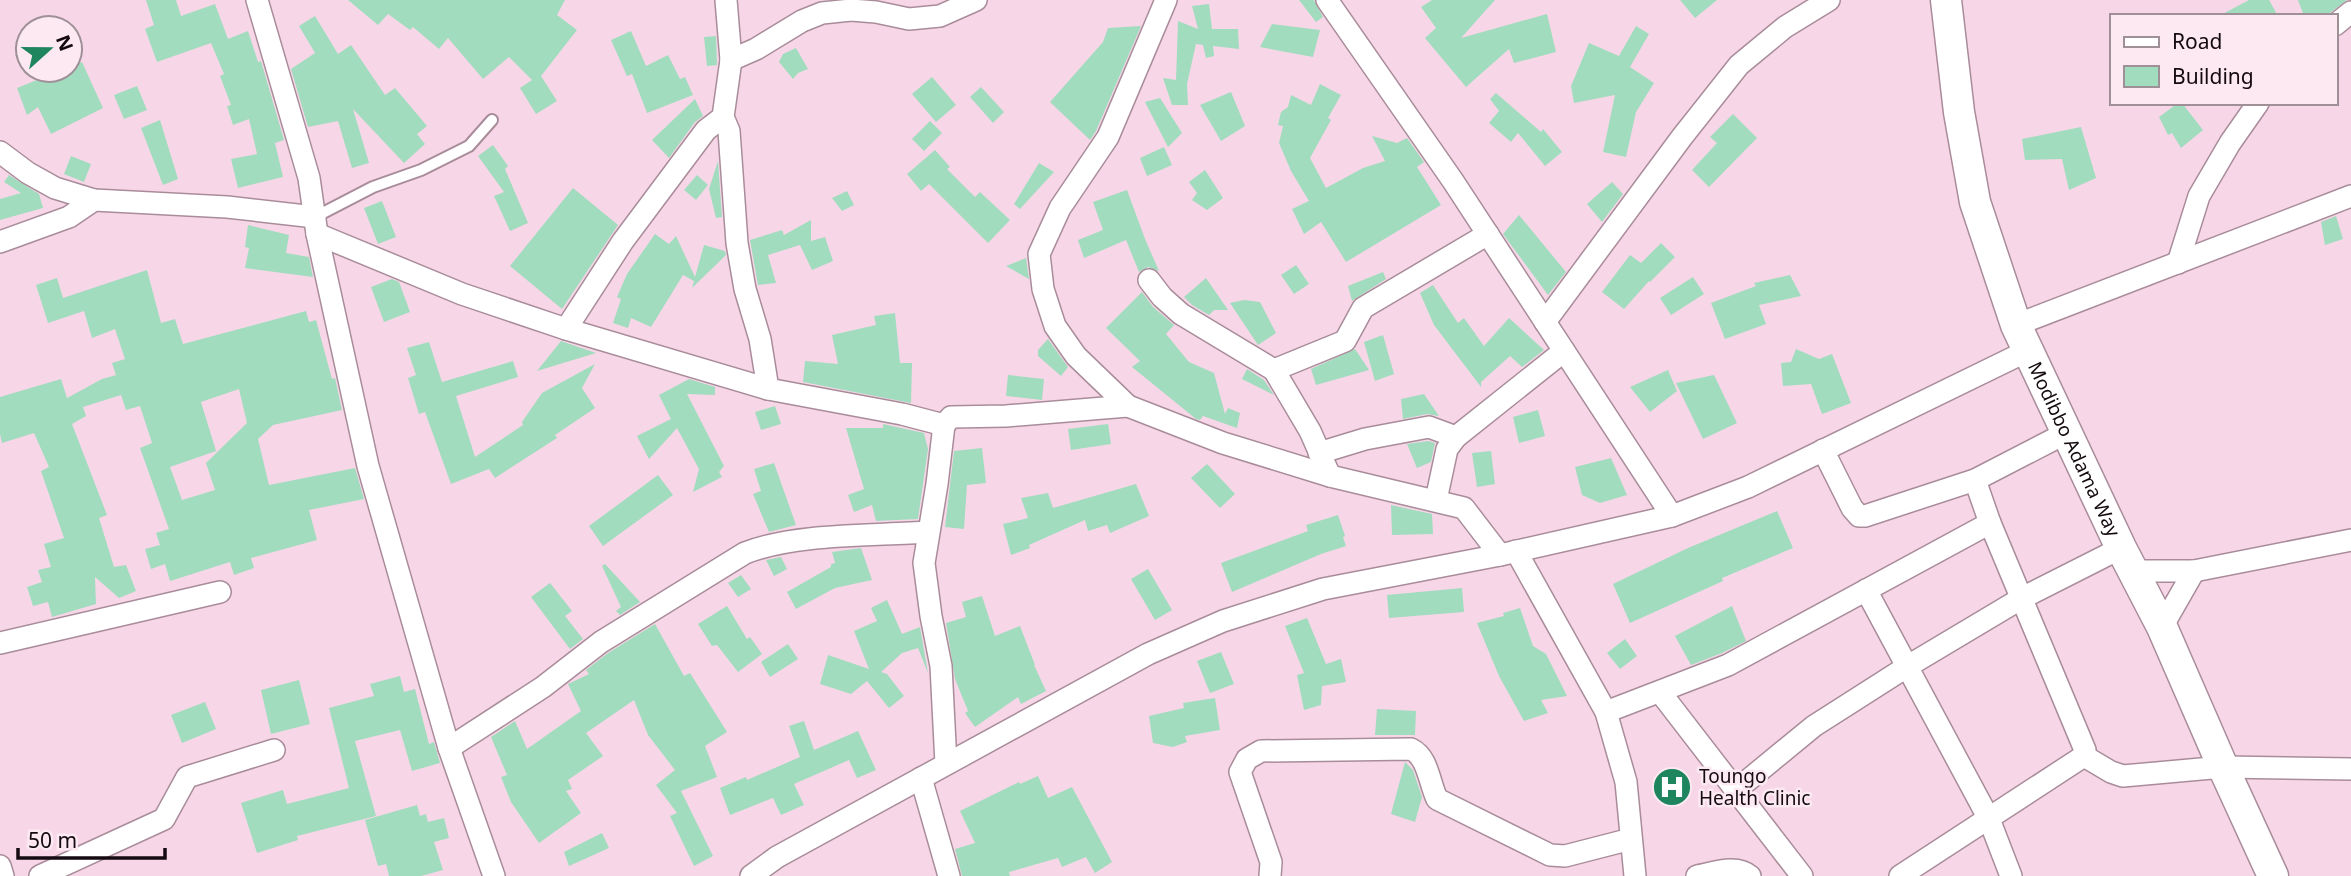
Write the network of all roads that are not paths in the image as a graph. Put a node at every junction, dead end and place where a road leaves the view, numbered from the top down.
1 (257, 0) edge
2 (726, 0) edge
3 (976, 0) edge
4 (1166, 0) edge
5 (1327, 0) edge
6 (1829, 0) edge
7 (1946, 0) edge
8 (2351, 12) edge
9 (2337, 23) edge
10 (731, 60) junction
11 (2257, 105) edge
12 (723, 117) junction
13 (492, 120) dead end
14 (0, 152) edge
15 (2351, 196) edge
16 (94, 200) junction
17 (316, 225) junction
18 (1488, 234) junction
19 (0, 242) edge
20 (2178, 263) junction
21 (1149, 279) dead end
22 (1545, 322) junction
23 (566, 330) junction
24 (2022, 338) junction
25 (1564, 351) junction
26 (1274, 370) junction
27 (768, 389) junction
28 (1128, 406) junction
29 (944, 425) junction
30 (2066, 433) junction
31 (1456, 436) junction
32 (1824, 450) junction
33 (1320, 453) junction
34 (1330, 476) junction
35 (1975, 480) junction
36 (1436, 500) junction
37 (1672, 516) junction
38 (1990, 523) junction
39 (928, 532) junction
40 (2351, 540) edge
41 (1508, 553) junction
42 (2128, 560) junction
43 (2194, 571) junction
44 (1866, 590) junction
45 (220, 592) dead end
46 (2022, 598) junction
47 (2162, 627) junction
48 (0, 643) edge
49 (1908, 666) junction
50 (1660, 692) junction
51 (1606, 712) junction
52 (449, 748) junction
53 (274, 750) dead end
54 (2084, 756) junction
55 (946, 764) junction
56 (2222, 768) junction
57 (2351, 769) edge
58 (921, 778) junction
59 (1735, 790) junction
60 (1989, 820) junction
61 (1632, 839) junction
62 (0, 866) edge
63 (3, 876) edge
64 (40, 876) edge
65 (494, 876) edge
66 (751, 876) edge
67 (949, 876) edge
68 (1270, 876) edge
69 (1635, 876) edge
70 (1697, 876) edge
71 (1750, 876) edge
72 (1802, 876) edge
73 (1900, 876) edge
74 (2011, 876) edge
75 (2273, 876) edge

1 - 17 street
2 - 10 street
3 - 10 street
4 - 28 street
5 - 18 street
6 - 22 street
7 - 24 main road, Modibbo Adama Way
8 - 9 street
10 - 12 street
11 - 20 street
12 - 23 street
12 - 27 street
13 - 17 lane
14 - 16 street
15 - 20 street
16 - 17 street
16 - 19 street
17 - 23 street
17 - 52 street
18 - 22 street
18 - 26 street
20 - 24 street
21 - 26 street
22 - 25 street
23 - 27 street
24 - 30 main road, Modibbo Adama Way
24 - 32 street
25 - 31 street
25 - 37 street
26 - 33 street
27 - 29 street
28 - 29 street
28 - 34 street
29 - 39 street
30 - 35 street
30 - 42 main road, Modibbo Adama Way
31 - 33 street
31 - 36 street
32 - 35 street
32 - 37 street
33 - 34 street
34 - 36 street
35 - 38 street
36 - 41 street
37 - 41 street
38 - 44 street
38 - 46 street
39 - 52 street
39 - 55 street
40 - 43 street
41 - 51 street
41 - 55 street
42 - 43 street
42 - 46 street
42 - 47 main road, Modibbo Adama Way
43 - 47 street
44 - 49 street
44 - 50 street
45 - 48 street
46 - 49 street
46 - 54 street
47 - 56 main road, Modibbo Adama Way
49 - 59 street
49 - 60 street
50 - 51 street
50 - 59 street
51 - 61 street
52 - 65 street
53 - 64 street
54 - 56 street
54 - 60 street
55 - 58 street
56 - 57 street
56 - 75 main road, Modibbo Adama Way
58 - 66 street
58 - 67 street
59 - 72 street
60 - 73 street
60 - 74 street
61 - 68 street
61 - 69 street
62 - 63 street
70 - 71 street

